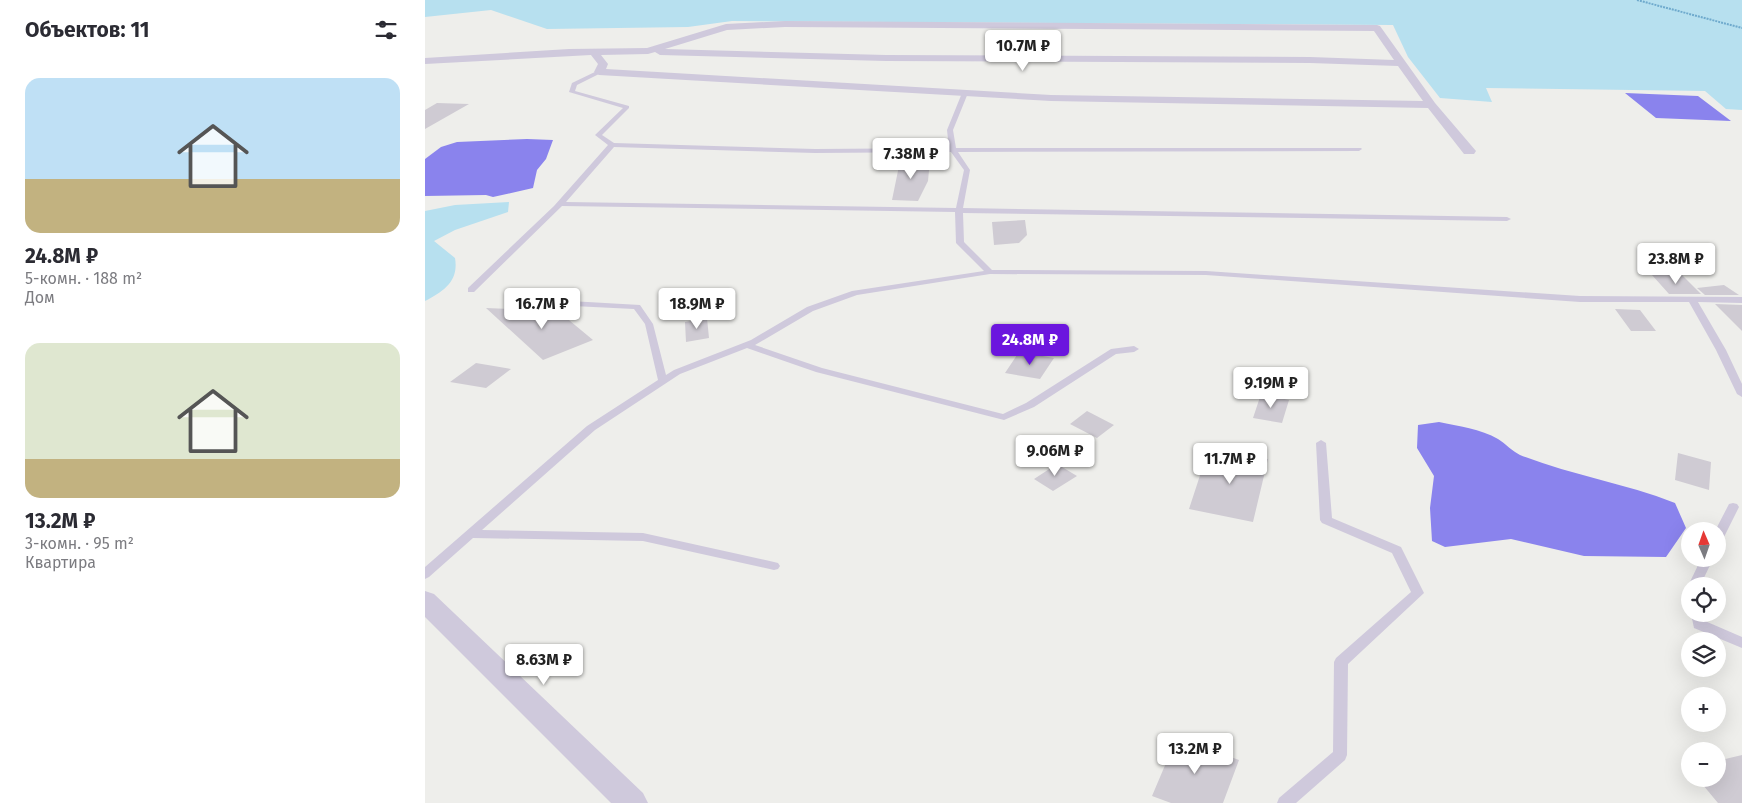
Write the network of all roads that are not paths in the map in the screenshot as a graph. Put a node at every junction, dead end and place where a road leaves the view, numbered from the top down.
1 (593, 51) junction
2 (648, 51) junction
3 (425, 61) edge
4 (1400, 62) junction
5 (599, 72) junction
6 (965, 93) junction
7 (1431, 105) junction
8 (612, 144) junction
9 (1359, 149) dead end
10 (953, 150) junction
11 (1469, 151) dead end
12 (561, 204) junction
13 (959, 212) junction
14 (1507, 219) dead end
15 (989, 272) junction
16 (471, 290) dead end
17 (1742, 300) edge
18 (1693, 301) junction
19 (573, 303) dead end
20 (747, 345) junction
21 (1134, 349) dead end
22 (663, 381) junction
23 (1742, 394) edge
24 (1321, 443) dead end
25 (1733, 507) dead end
26 (1725, 522) edge
27 (471, 534) junction
28 (774, 566) dead end
29 (425, 574) edge
30 (425, 601) edge
31 (1699, 622) edge
32 (1742, 643) edge
33 (632, 803) edge
34 (1285, 803) edge

1 - 2 street
1 - 3 street
1 - 5 street
2 - 4 street
2 - 4 street
4 - 7 street
5 - 6 street
5 - 8 lane
6 - 7 street
6 - 10 lane
7 - 11 street
8 - 10 lane
8 - 12 lane
9 - 10 lane
10 - 13 lane
12 - 13 lane
12 - 16 lane
13 - 14 lane
13 - 15 lane
15 - 18 lane
15 - 20 lane
17 - 18 lane
18 - 23 lane
19 - 22 lane
20 - 21 lane
20 - 22 lane
22 - 27 lane
24 - 34 lane
25 - 26 lane
27 - 28 lane
27 - 29 lane
30 - 33 street
31 - 32 lane

